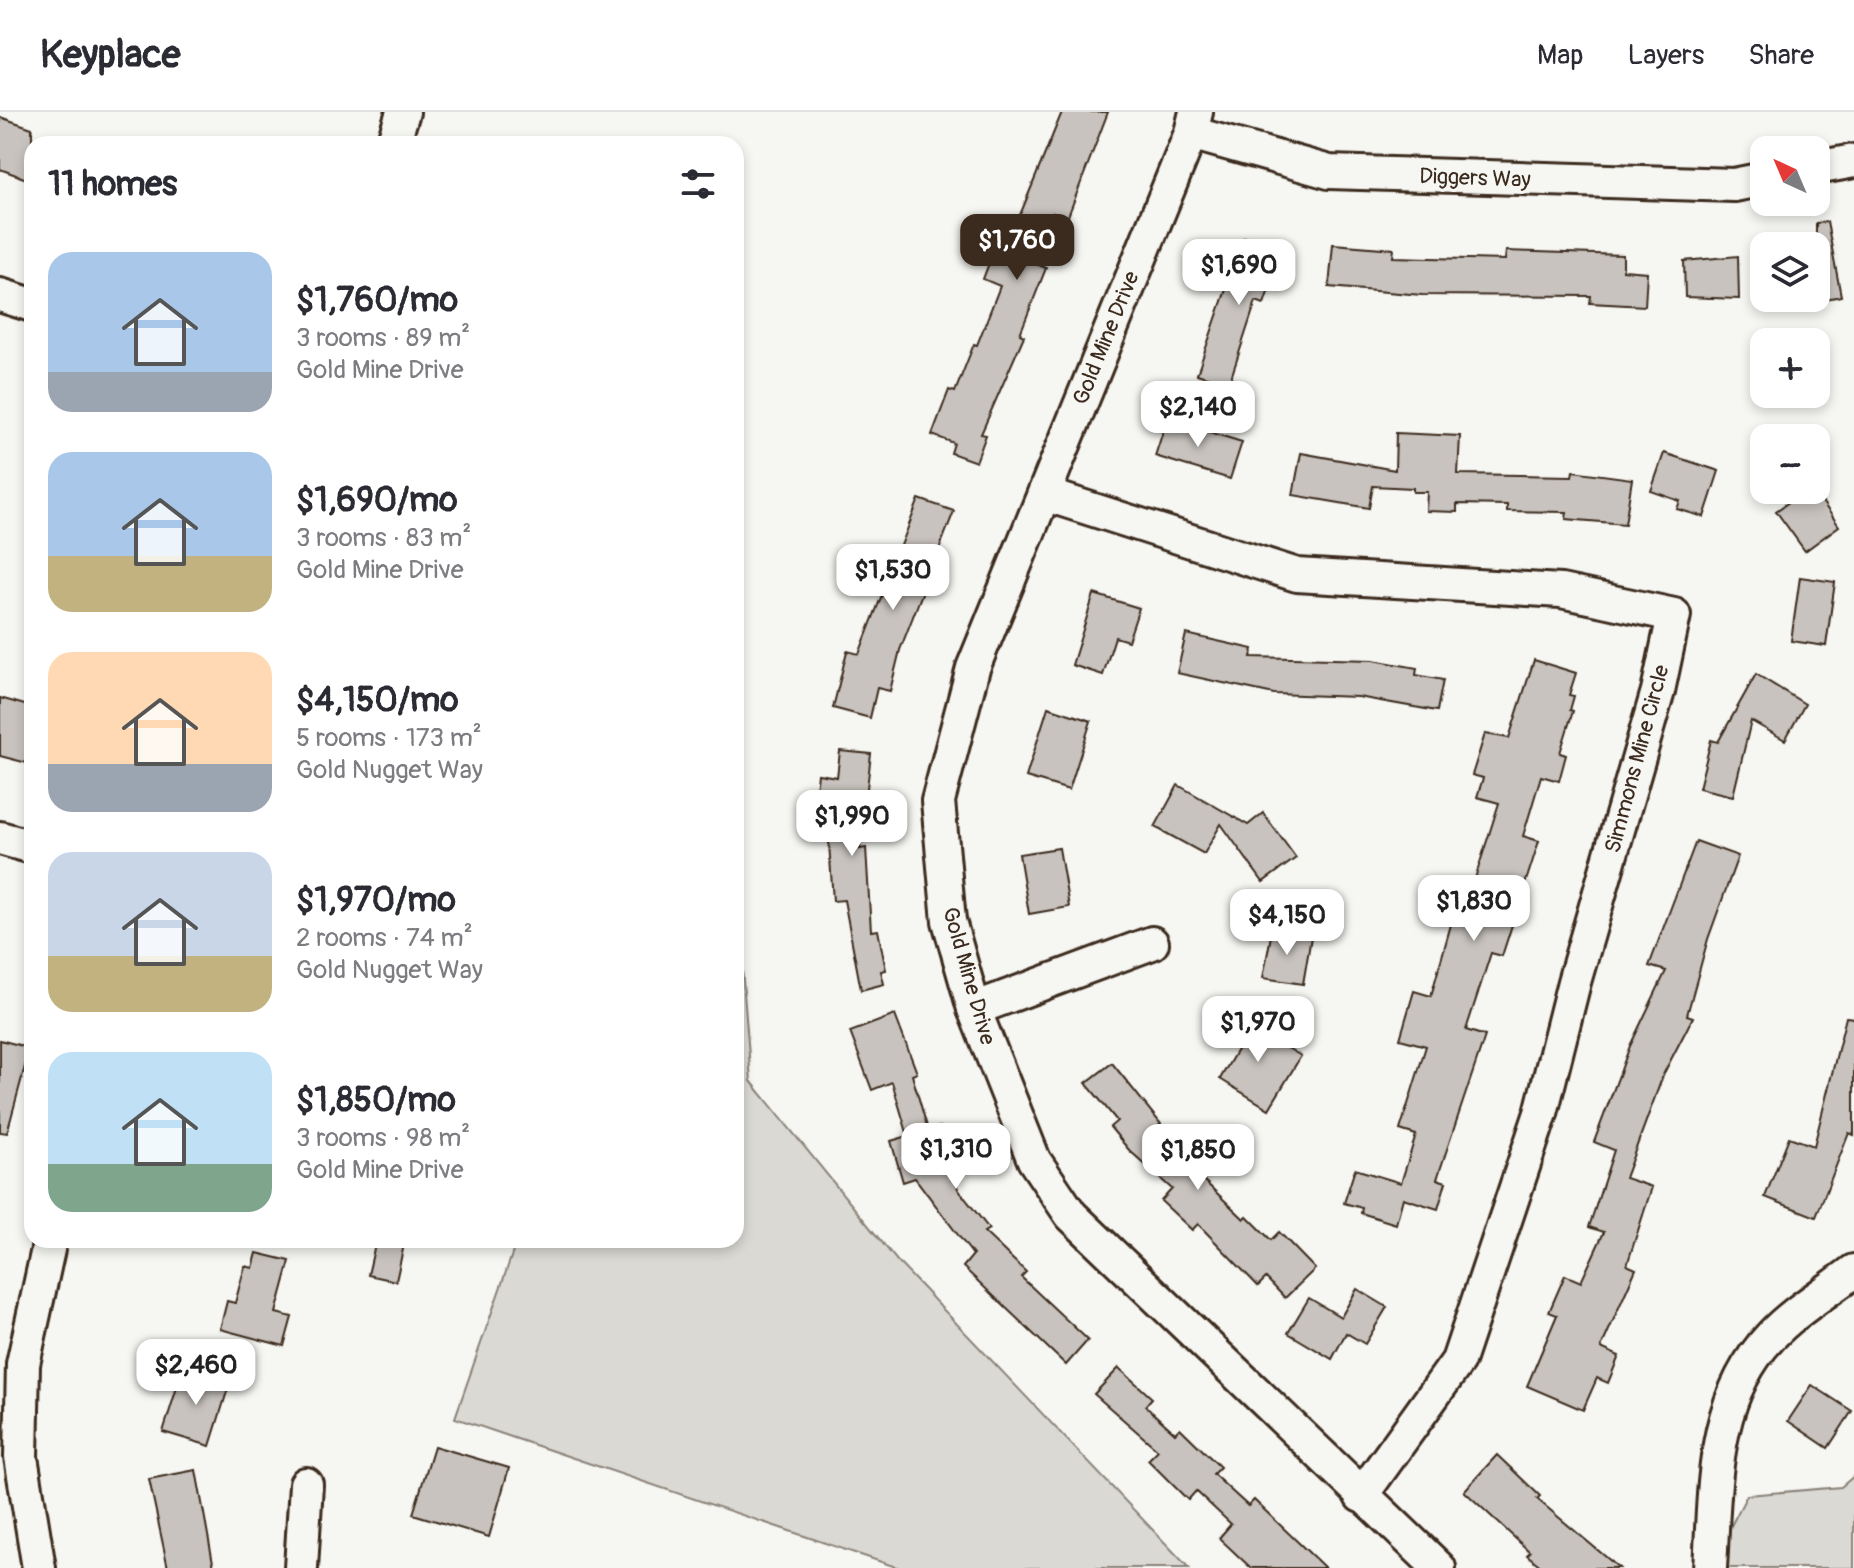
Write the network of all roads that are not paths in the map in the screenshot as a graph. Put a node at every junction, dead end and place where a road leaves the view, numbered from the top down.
1 (403, 112) edge
2 (1193, 122) edge
3 (396, 136) edge
4 (1854, 161) edge
5 (1830, 165) edge
6 (1750, 182) edge
7 (0, 295) edge
8 (24, 302) edge
9 (1044, 494) junction
10 (0, 838) edge
11 (24, 845) edge
12 (1152, 943) dead end
13 (974, 1009) junction
14 (48, 1248) edge
15 (1854, 1271) edge
16 (10, 1457) edge
17 (306, 1484) dead end
18 (1361, 1496) junction
19 (39, 1568) edge
20 (301, 1568) edge
21 (1439, 1568) edge
22 (1710, 1568) edge

1 - 3 street
2 - 6 street, Diggers Way
2 - 9 street, Gold Mine Drive
4 - 5 street
7 - 8 street
9 - 13 street, Gold Mine Drive
9 - 18 street, Simmons Mine Circle
10 - 11 street
12 - 13 street
13 - 18 street, Gold Mine Drive
14 - 16 street
15 - 22 street
16 - 19 street
17 - 20 street
18 - 21 street, Gold Mine Drive

